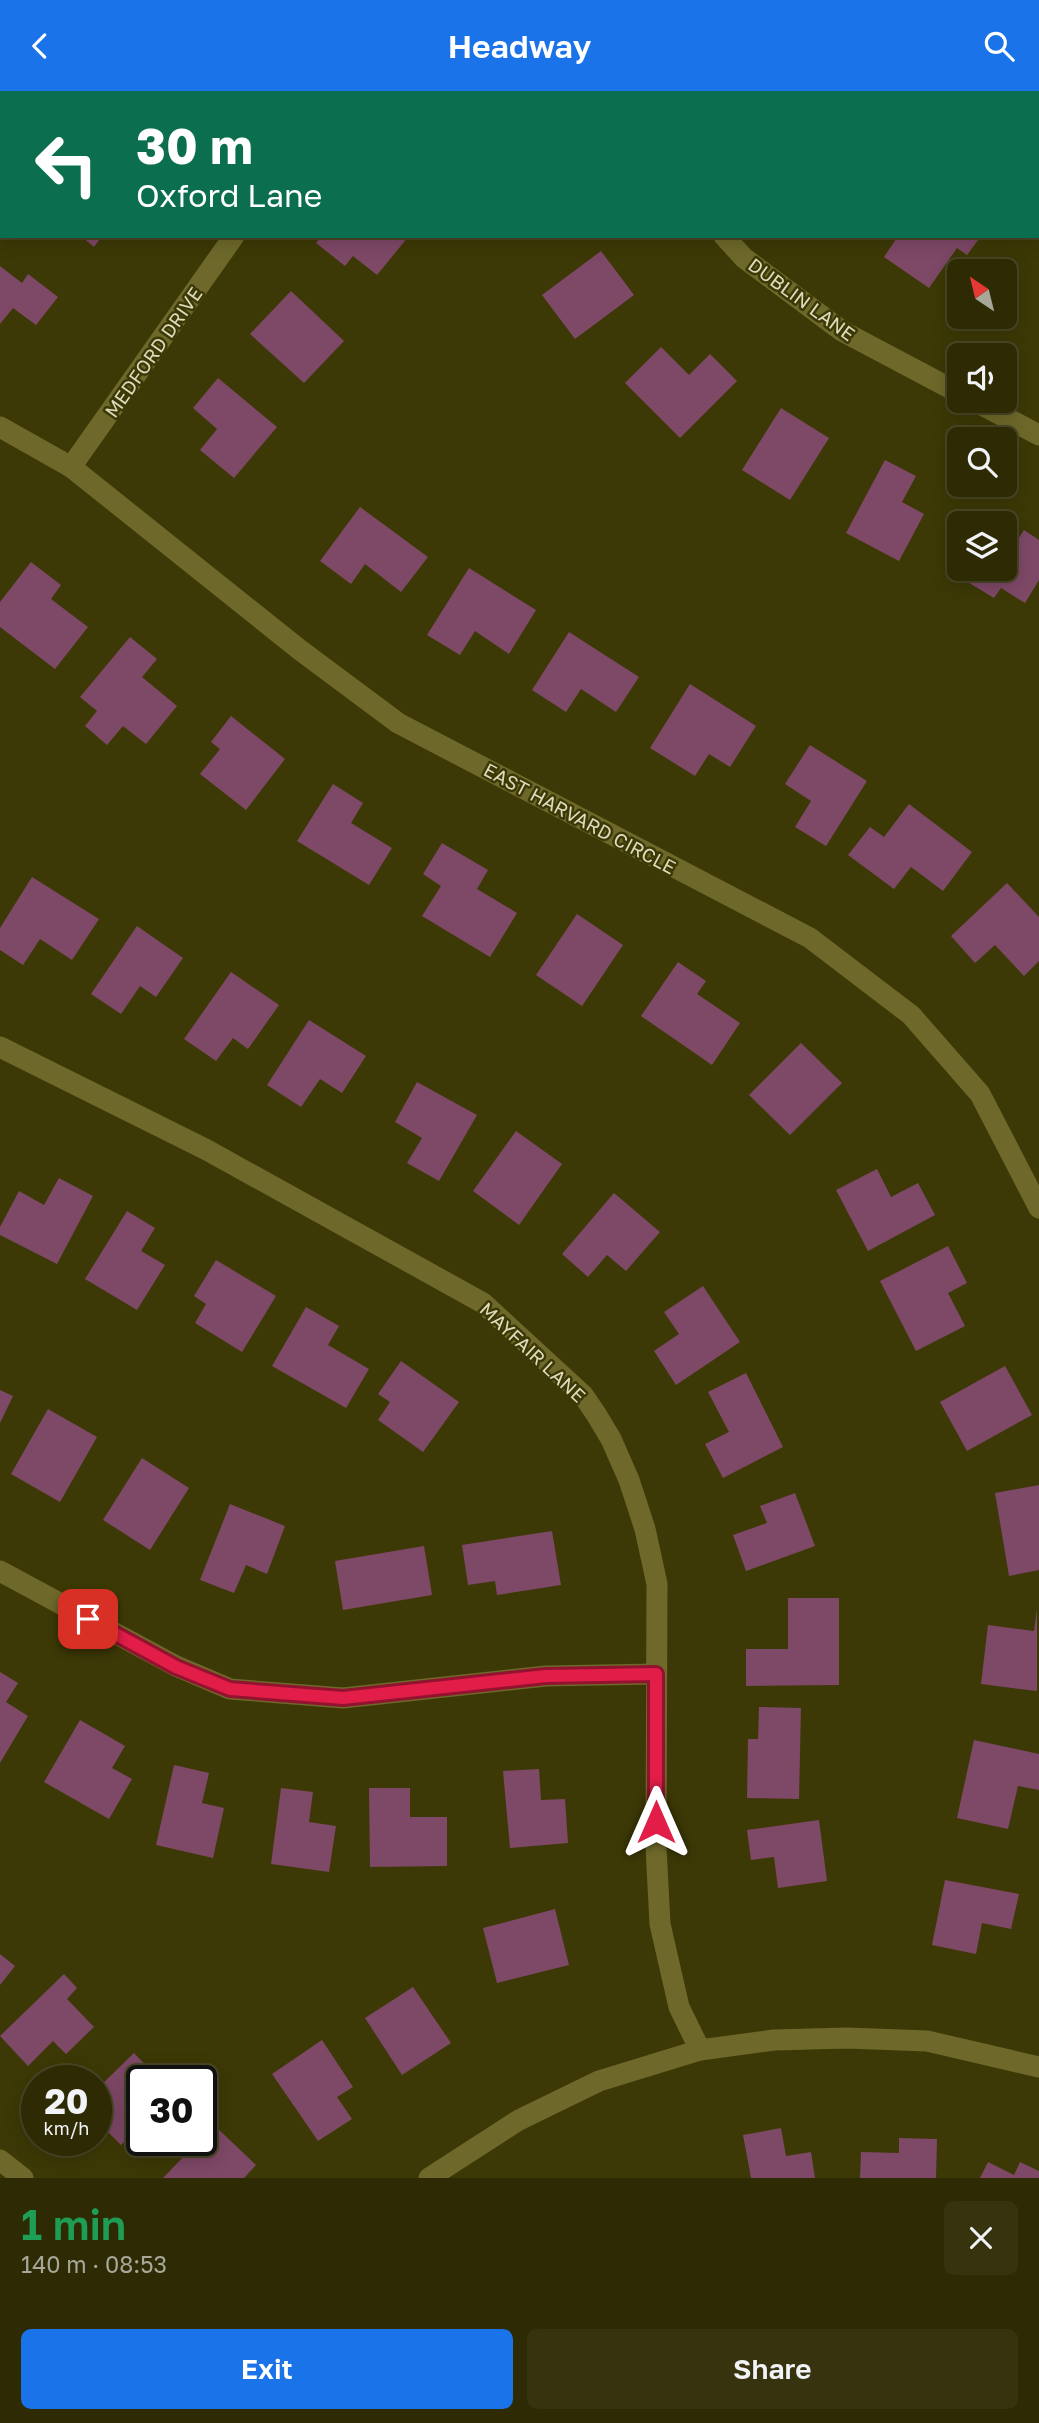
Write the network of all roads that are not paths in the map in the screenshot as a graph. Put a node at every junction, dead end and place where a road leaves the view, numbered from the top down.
1 (233, 238) edge
2 (726, 238) edge
3 (947, 387) edge
4 (1000, 413) edge
5 (0, 427) edge
6 (1037, 430) edge
7 (71, 467) junction
8 (0, 1047) edge
9 (1039, 1208) edge
10 (0, 1571) edge
11 (656, 1674) junction
12 (700, 2050) junction
13 (1039, 2067) edge
14 (0, 2160) edge
15 (439, 2175) edge
16 (23, 2178) edge

1 - 7 street, MEDFORD DRIVE
2 - 3 street, DUBLIN LANE
4 - 6 street
5 - 7 street, EAST HARVARD CIRCLE
7 - 9 street, EAST HARVARD CIRCLE
8 - 11 street, MAYFAIR LANE
10 - 11 street
11 - 12 street, MAYFAIR LANE
12 - 13 street
12 - 15 street
14 - 16 street

